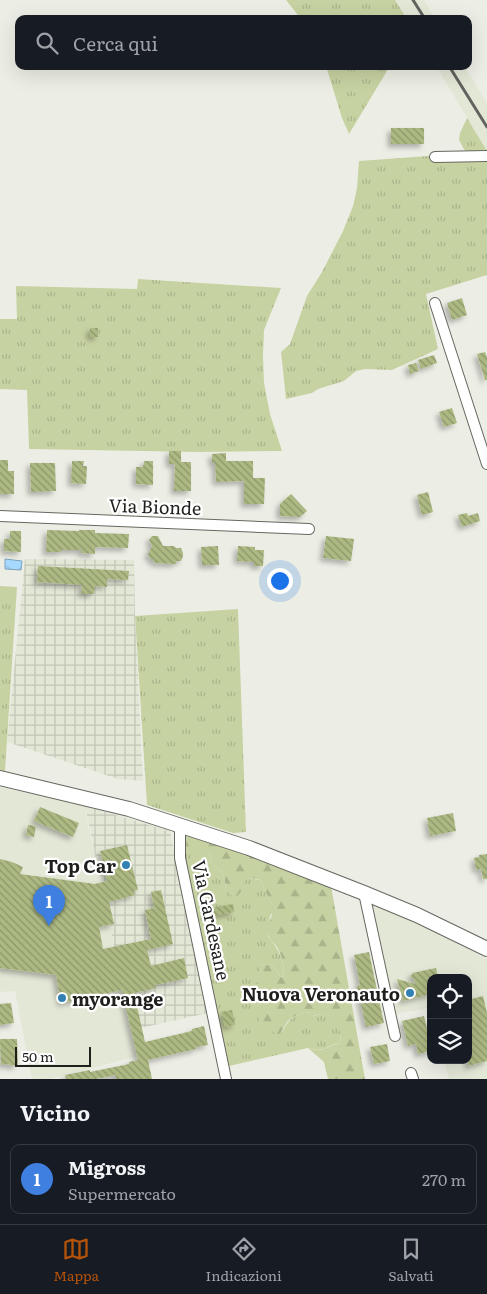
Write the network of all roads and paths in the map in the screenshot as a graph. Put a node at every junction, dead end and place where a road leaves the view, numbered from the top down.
1 (487, 156) edge
2 (436, 157) dead end
3 (435, 303) dead end
4 (487, 464) edge
5 (0, 516) edge
6 (309, 529) dead end
7 (0, 778) edge
8 (180, 826) junction
9 (364, 893) junction
10 (487, 949) edge
11 (395, 1036) dead end
12 (226, 1079) edge

1 - 2 street
3 - 4 street
5 - 6 street, Via Bionde
7 - 8 main road, Via Gardesane
8 - 9 main road, Via Gardesane
8 - 12 street, Via Gardesane
9 - 10 main road, Via Gardesane
9 - 11 street

